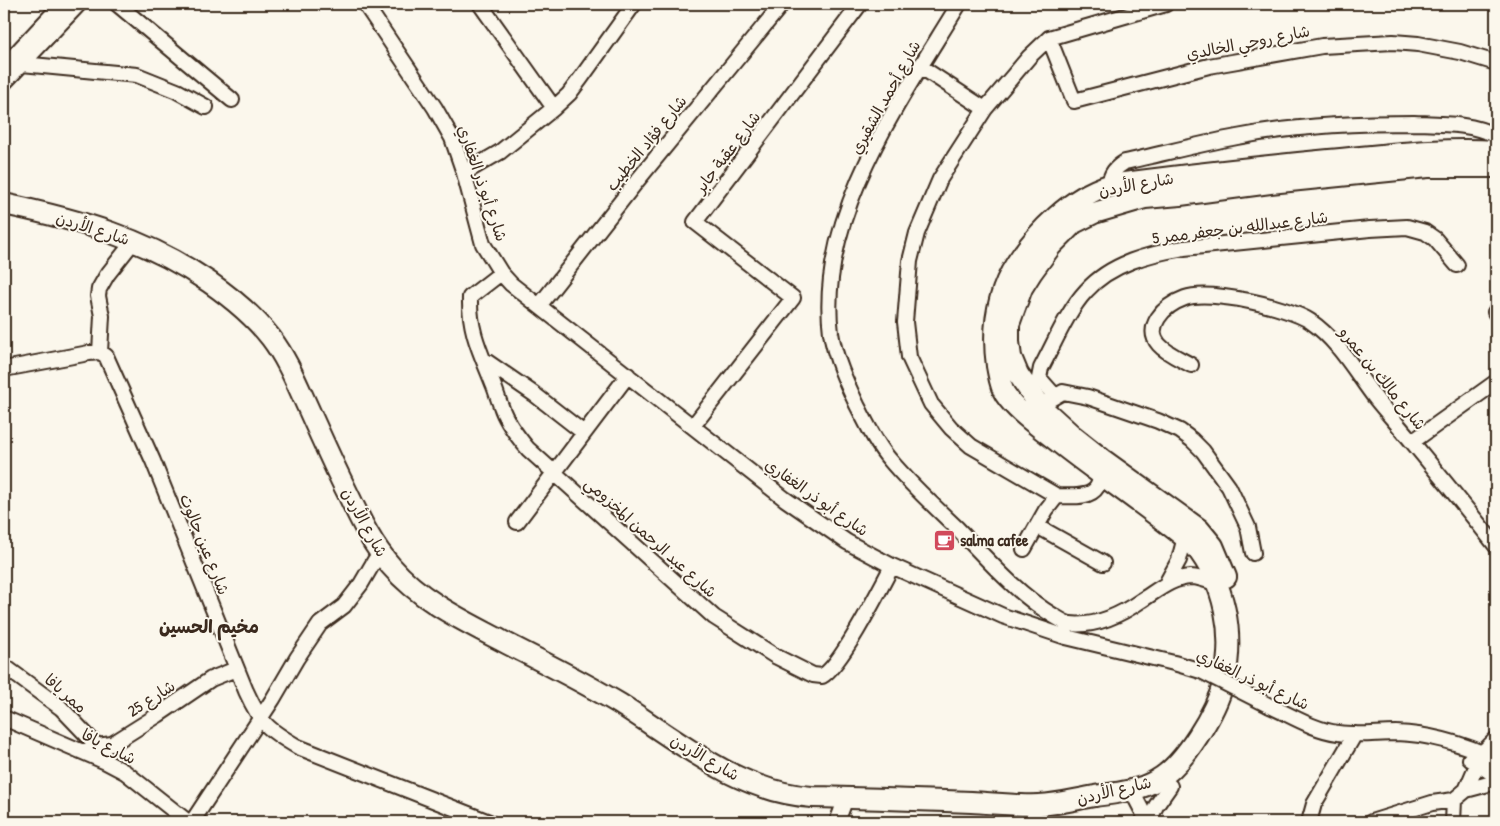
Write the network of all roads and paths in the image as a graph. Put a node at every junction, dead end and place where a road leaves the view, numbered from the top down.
1 (62, 4) edge
2 (79, 4) edge
3 (117, 4) edge
4 (365, 4) edge
5 (480, 4) edge
6 (634, 4) edge
7 (782, 4) edge
8 (860, 4) edge
9 (959, 4) edge
10 (1166, 4) edge
11 (1049, 38) junction
12 (1496, 63) edge
13 (22, 64) junction
14 (921, 67) junction
15 (6, 74) edge
16 (232, 100) dead end
17 (206, 107) dead end
18 (554, 108) junction
19 (986, 109) junction
20 (1496, 136) edge
21 (1496, 151) edge
22 (1496, 167) edge
23 (464, 173) junction
24 (1269, 174) junction
25 (1110, 185) junction
26 (4, 204) edge
27 (4, 215) edge
28 (129, 247) junction
29 (1458, 265) dead end
30 (500, 273) junction
31 (539, 306) junction
32 (100, 352) junction
33 (483, 359) junction
34 (1192, 365) dead end
35 (4, 369) edge
36 (628, 376) junction
37 (1496, 382) edge
38 (1047, 400) junction
39 (693, 426) junction
40 (584, 433) junction
41 (1412, 442) junction
42 (554, 473) junction
43 (1101, 476) junction
44 (1058, 496) junction
45 (517, 522) dead end
46 (1038, 526) junction
47 (1184, 537) junction
48 (1496, 546) edge
49 (1024, 550) dead end
50 (1253, 553) dead end
51 (375, 560) junction
52 (1102, 563) dead end
53 (892, 566) junction
54 (1167, 582) junction
55 (1217, 584) junction
56 (4, 666) edge
57 (236, 669) junction
58 (4, 718) edge
59 (260, 718) junction
60 (1355, 734) junction
61 (1496, 739) edge
62 (97, 746) junction
63 (83, 752) junction
64 (1480, 758) junction
65 (1496, 759) edge
66 (125, 772) junction
67 (1496, 776) edge
68 (1496, 782) edge
69 (1170, 786) junction
70 (1466, 790) junction
71 (1136, 799) junction
72 (1454, 800) junction
73 (898, 804) junction
74 (925, 806) junction
75 (840, 814) edge
76 (188, 822) edge
77 (192, 822) edge
78 (489, 822) edge
79 (1149, 822) edge
80 (1309, 822) edge
81 (1371, 822) edge
82 (1453, 822) edge

1 - 15 street
2 - 13 street
3 - 16 street
4 - 23 street, شارع أبو ذر الغفاري
5 - 18 street
6 - 18 street
7 - 31 street, شارع فؤاد الخطيب
8 - 39 street, شارع عقبة جابر
9 - 14 street, شارع أحمد الشقيري
10 - 11 street
11 - 12 street, شارع روحي الخالدي
11 - 19 street
13 - 15 street
13 - 17 street
14 - 19 street
14 - 54 street, شارع أحمد الشقيري
18 - 23 street
19 - 44 street
20 - 25 street
21 - 24 highway, شارع الأردن
22 - 24 highway, شارع الأردن
23 - 30 street, شارع أبو ذر الغفاري
24 - 25 highway, شارع الأردن
24 - 38 highway, شارع الأردن
25 - 43 highway, شارع الأردن
26 - 73 highway, شارع الأردن
27 - 28 highway, شارع الأردن
28 - 32 street
28 - 51 highway, شارع الأردن
29 - 38 street, شارع عبدالله بن جعفر ممر 5
30 - 31 street, شارع أبو ذر الغفاري
30 - 33 street, شارع عبد الرحمن المخزومي
31 - 36 street, شارع أبو ذر الغفاري
32 - 35 street
32 - 57 street, شارع عين جالوت
33 - 40 street
33 - 42 street, شارع عبد الرحمن المخزومي
34 - 41 street, شارع مالك بن عمرو
36 - 39 street, شارع أبو ذر الغفاري
36 - 40 street
37 - 41 street
38 - 50 street
38 - 69 highway, شارع الأردن
39 - 53 street, شارع أبو ذر الغفاري
40 - 42 street
41 - 48 street, شارع مالك بن عمرو
42 - 45 street
42 - 53 street, شارع عبد الرحمن المخزومي
43 - 44 street
43 - 47 highway, شارع الأردن
44 - 46 street
46 - 49 street
46 - 52 street
47 - 54 street
47 - 55 highway, شارع الأردن
51 - 59 street
51 - 75 highway, شارع الأردن
53 - 60 street, شارع أبو ذر الغفاري, bridge
54 - 55 street
55 - 74 highway, شارع الأردن
56 - 62 street, ممر يافا
57 - 59 street, شارع عين جالوت
57 - 62 street, شارع 25
58 - 63 street, شارع يافا
59 - 77 street
59 - 78 street, شارع عين جالوت
60 - 64 street, شارع أبو ذر الغفاري
60 - 80 street
61 - 64 street
62 - 63 street, شارع 25
62 - 66 street, ممر يافا
63 - 66 street, شارع يافا
64 - 65 street, شارع أبو ذر الغفاري
64 - 67 street, شارع أبو ذر الغفاري
64 - 70 street
66 - 76 street, شارع يافا
68 - 70 street
69 - 71 highway, شارع الأردن
69 - 79 street
70 - 72 street
71 - 74 highway, شارع الأردن
71 - 79 street
72 - 81 street
72 - 82 street
73 - 74 highway, شارع الأردن
73 - 75 highway, شارع الأردن

